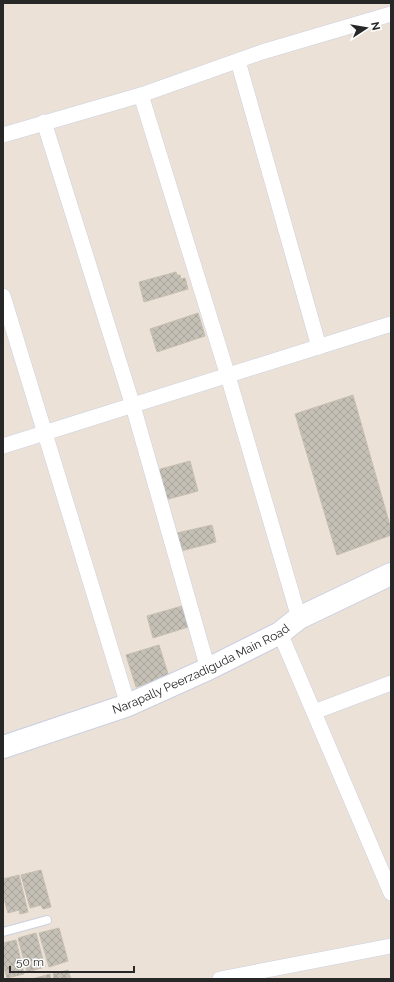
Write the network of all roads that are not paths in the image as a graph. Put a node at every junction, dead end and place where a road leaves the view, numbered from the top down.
1 (391, 14) edge
2 (238, 61) junction
3 (141, 95) junction
4 (44, 122) junction
5 (3, 135) edge
6 (3, 296) edge
7 (391, 324) edge
8 (319, 347) junction
9 (228, 376) junction
10 (133, 406) junction
11 (44, 433) junction
12 (3, 446) edge
13 (391, 574) edge
14 (299, 618) junction
15 (280, 633) junction
16 (208, 669) junction
17 (391, 683) edge
18 (128, 705) junction
19 (314, 712) junction
20 (3, 747) edge
21 (391, 894) edge
22 (47, 920) dead end
23 (3, 932) edge
24 (391, 946) edge
25 (220, 979) edge

1 - 2 street
2 - 3 street
2 - 8 street
3 - 4 street
3 - 9 street
4 - 5 street
4 - 10 street
6 - 11 street
7 - 8 street
8 - 9 street
9 - 10 street
9 - 14 street
10 - 11 street
10 - 16 street
11 - 12 street
11 - 18 street
13 - 14 street, Narapally Peerzadiguda Main Road
14 - 15 street, Narapally Peerzadiguda Main Road
15 - 16 street, Narapally Peerzadiguda Main Road
15 - 19 street
16 - 18 street, Narapally Peerzadiguda Main Road
17 - 19 street
18 - 20 street, Narapally Peerzadiguda Main Road
19 - 21 street
22 - 23 lane
24 - 25 street

